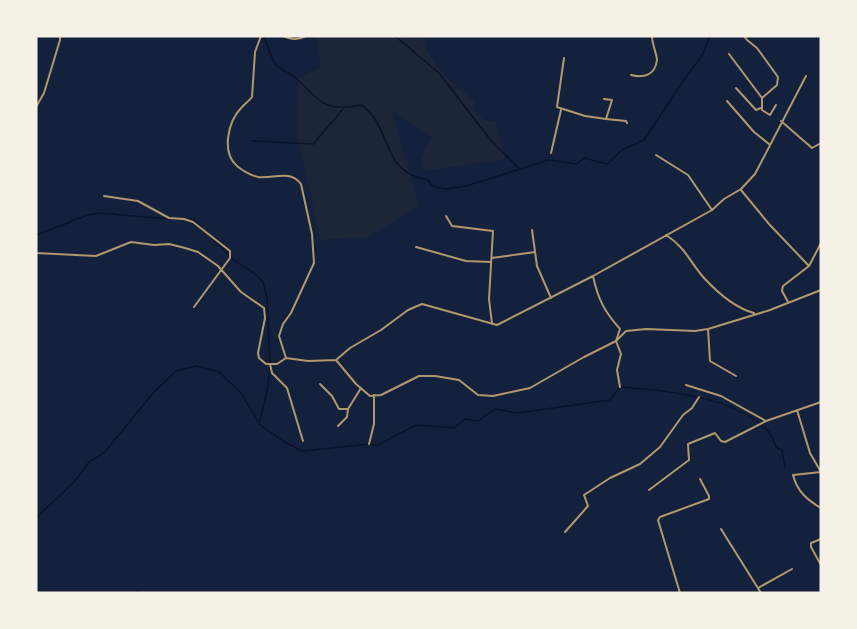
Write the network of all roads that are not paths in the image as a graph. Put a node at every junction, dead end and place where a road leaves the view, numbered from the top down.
1 (60, 36) edge
2 (261, 36) edge
3 (283, 36) edge
4 (306, 36) edge
5 (652, 36) edge
6 (744, 36) edge
7 (729, 54) dead end
8 (564, 58) dead end
9 (631, 75) dead end
10 (806, 76) dead end
11 (735, 88) dead end
12 (762, 98) junction
13 (604, 99) dead end
14 (727, 100) dead end
15 (776, 105) dead end
16 (36, 107) edge
17 (761, 108) junction
18 (561, 110) junction
19 (606, 119) junction
20 (781, 121) junction
21 (627, 123) dead end
22 (821, 143) edge
23 (769, 144) junction
24 (551, 153) dead end
25 (656, 155) dead end
26 (741, 189) junction
27 (104, 196) dead end
28 (712, 210) junction
29 (446, 216) dead end
30 (532, 230) dead end
31 (666, 235) junction
32 (821, 243) edge
33 (416, 247) dead end
34 (535, 252) junction
35 (36, 253) edge
36 (491, 260) junction
37 (809, 266) junction
38 (221, 269) junction
39 (593, 276) junction
40 (821, 290) edge
41 (551, 298) junction
42 (788, 302) junction
43 (194, 306) dead end
44 (756, 314) junction
45 (492, 324) junction
46 (708, 329) junction
47 (616, 341) junction
48 (286, 358) junction
49 (336, 360) junction
50 (270, 364) junction
51 (736, 376) dead end
52 (320, 384) dead end
53 (686, 385) dead end
54 (620, 387) dead end
55 (361, 388) junction
56 (374, 395) junction
57 (699, 397) dead end
58 (821, 402) edge
59 (348, 410) junction
60 (797, 410) junction
61 (766, 421) junction
62 (338, 426) dead end
63 (303, 441) dead end
64 (369, 444) dead end
65 (821, 472) edge
66 (700, 479) dead end
67 (649, 490) dead end
68 (821, 508) edge
69 (721, 529) dead end
70 (565, 532) dead end
71 (821, 539) edge
72 (821, 565) edge
73 (792, 569) dead end
74 (758, 588) junction
75 (681, 593) edge
76 (761, 593) edge

1 - 16 street
2 - 48 street
3 - 4 street
5 - 9 street
6 - 12 street
7 - 12 street
8 - 18 street
10 - 20 street
11 - 17 street
12 - 17 street
13 - 19 street
14 - 23 street
15 - 17 street
18 - 19 street
18 - 24 street
19 - 21 street
20 - 22 street
20 - 23 street
23 - 26 street
25 - 28 street
26 - 28 street
26 - 37 street
27 - 38 street
28 - 31 street
29 - 36 street
30 - 34 street
31 - 39 street
31 - 44 street
32 - 37 street
33 - 36 street
34 - 36 street
34 - 41 street
35 - 38 street
36 - 45 street
37 - 42 street
38 - 43 street
38 - 50 street
39 - 41 street
39 - 47 street
40 - 42 street
41 - 45 street
42 - 44 street
44 - 46 street
45 - 49 street
46 - 47 street
46 - 51 street
47 - 54 street
47 - 56 street
48 - 49 street
48 - 50 street
49 - 55 street
50 - 63 street
52 - 59 street
53 - 61 street
55 - 56 street
55 - 59 street
56 - 64 street
57 - 70 street
58 - 60 street
59 - 62 street
60 - 61 street
60 - 65 street
61 - 67 street
65 - 68 street
66 - 75 street
69 - 74 street
71 - 72 street
73 - 74 street
74 - 76 street

